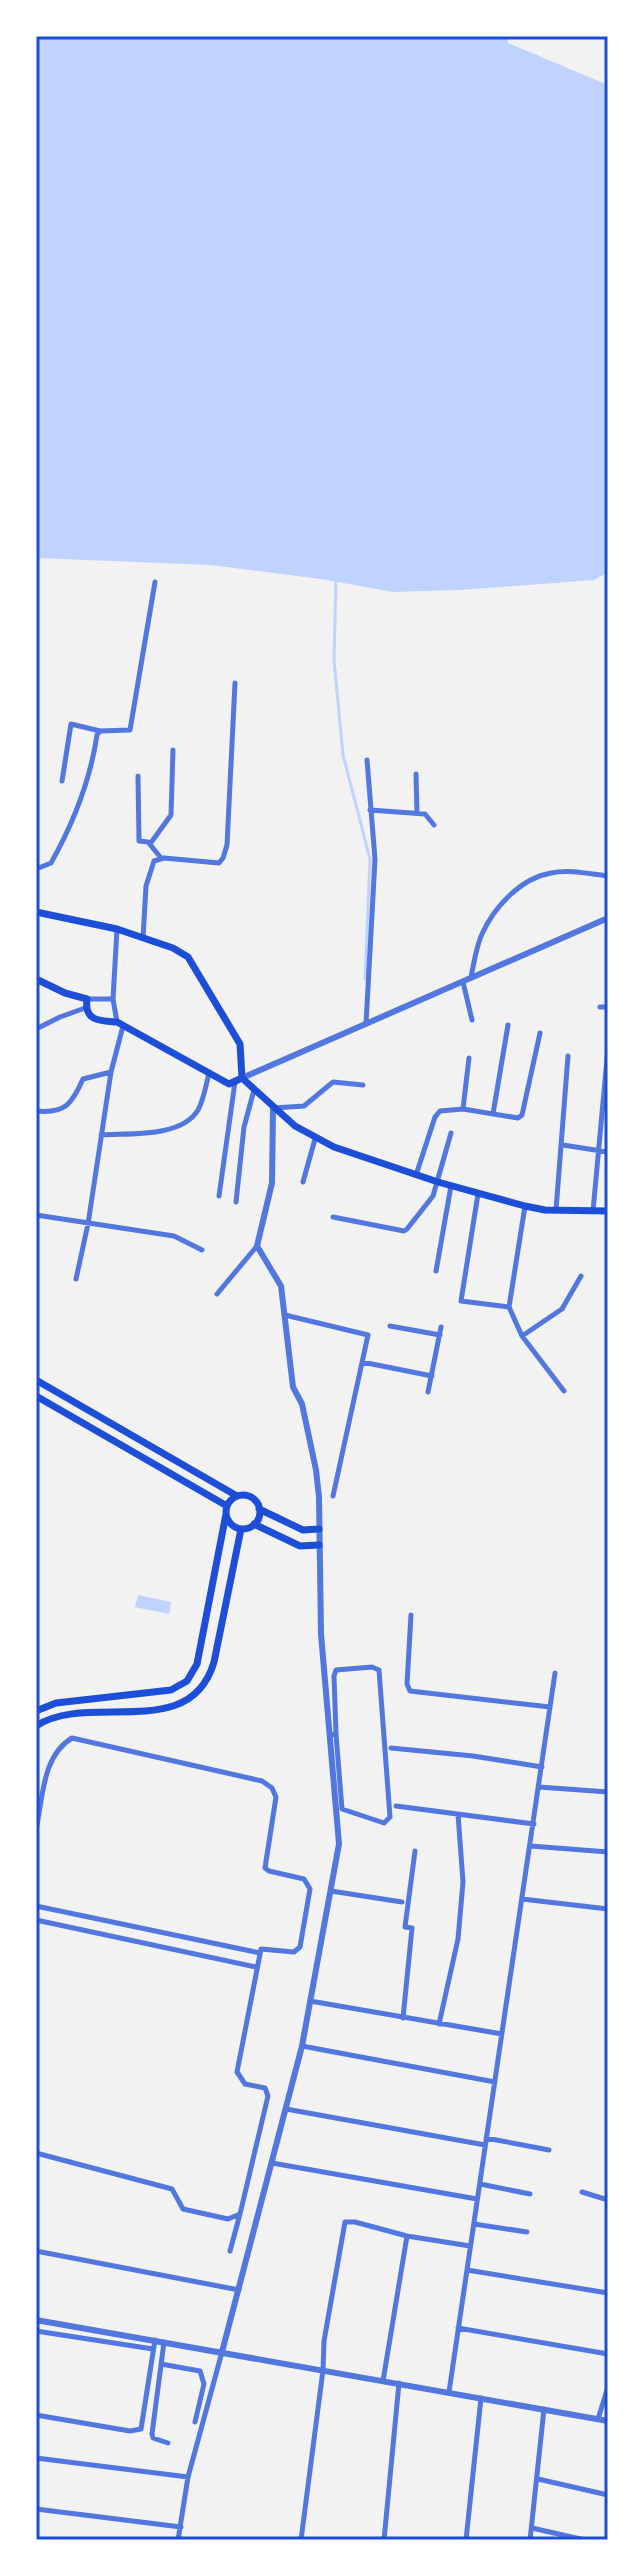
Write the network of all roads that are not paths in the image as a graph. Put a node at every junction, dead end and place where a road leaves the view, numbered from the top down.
1 (155, 582) dead end
2 (235, 683) dead end
3 (100, 731) junction
4 (173, 750) dead end
5 (367, 760) dead end
6 (416, 774) dead end
7 (138, 776) dead end
8 (62, 781) dead end
9 (370, 810) junction
10 (417, 813) junction
11 (434, 825) dead end
12 (150, 844) junction
13 (161, 858) junction
14 (36, 869) edge
15 (608, 876) edge
16 (36, 912) edge
17 (608, 918) edge
18 (117, 929) junction
19 (143, 938) junction
20 (471, 977) junction
21 (36, 979) edge
22 (463, 982) junction
23 (87, 999) junction
24 (113, 999) junction
25 (600, 1007) dead end
26 (608, 1007) edge
27 (85, 1008) junction
28 (472, 1020) dead end
29 (120, 1024) junction
30 (366, 1024) junction
31 (508, 1025) dead end
32 (36, 1029) edge
33 (540, 1033) dead end
34 (608, 1048) edge
35 (568, 1056) dead end
36 (469, 1058) dead end
37 (111, 1072) junction
38 (209, 1073) junction
39 (238, 1080) junction
40 (363, 1085) dead end
41 (254, 1090) junction
42 (273, 1109) junction
43 (463, 1109) junction
44 (36, 1111) edge
45 (493, 1114) junction
46 (451, 1133) dead end
47 (101, 1135) junction
48 (315, 1139) junction
49 (563, 1145) junction
50 (597, 1150) junction
51 (608, 1152) edge
52 (416, 1175) junction
53 (303, 1182) dead end
54 (438, 1182) junction
55 (451, 1186) junction
56 (478, 1194) junction
57 (219, 1196) dead end
58 (236, 1202) dead end
59 (525, 1206) junction
60 (556, 1210) junction
61 (593, 1211) junction
62 (608, 1211) edge
63 (36, 1215) edge
64 (333, 1217) dead end
65 (88, 1224) junction
66 (257, 1246) junction
67 (202, 1250) dead end
68 (436, 1271) dead end
69 (581, 1276) dead end
70 (76, 1279) dead end
71 (217, 1294) dead end
72 (509, 1307) junction
73 (285, 1315) junction
74 (390, 1326) dead end
75 (441, 1327) dead end
76 (440, 1335) junction
77 (522, 1336) junction
78 (362, 1362) junction
79 (432, 1376) junction
80 (36, 1380) edge
81 (564, 1391) dead end
82 (428, 1392) dead end
83 (36, 1396) edge
84 (237, 1496) junction
85 (333, 1496) dead end
86 (259, 1509) junction
87 (227, 1510) junction
88 (254, 1524) junction
89 (241, 1529) junction
90 (319, 1529) junction
91 (319, 1545) junction
92 (411, 1615) dead end
93 (555, 1673) dead end
94 (159, 1693) junction
95 (550, 1707) junction
96 (163, 1709) junction
97 (36, 1711) edge
98 (36, 1726) edge
99 (333, 1734) junction
100 (391, 1748) dead end
101 (542, 1767) junction
102 (539, 1787) junction
103 (608, 1792) edge
104 (396, 1806) dead end
105 (458, 1814) junction
106 (534, 1824) junction
107 (36, 1830) edge
108 (531, 1846) junction
109 (415, 1851) dead end
110 (608, 1852) edge
111 (331, 1891) junction
112 (522, 1899) junction
113 (402, 1902) dead end
114 (36, 1906) edge
115 (608, 1909) edge
116 (63, 1912) junction
117 (36, 1920) edge
118 (60, 1924) junction
119 (260, 1953) junction
120 (256, 1967) junction
121 (310, 2001) junction
122 (403, 2018) junction
123 (439, 2024) junction
124 (502, 2034) junction
125 (302, 2046) junction
126 (495, 2082) junction
127 (286, 2109) junction
128 (486, 2142) junction
129 (549, 2150) dead end
130 (36, 2153) edge
131 (272, 2163) junction
132 (480, 2184) junction
133 (582, 2192) dead end
134 (530, 2194) dead end
135 (477, 2199) junction
136 (608, 2200) edge
137 (240, 2214) junction
138 (474, 2224) junction
139 (527, 2232) dead end
140 (407, 2236) junction
141 (470, 2246) junction
142 (36, 2251) edge
143 (230, 2251) dead end
144 (467, 2270) junction
145 (239, 2290) junction
146 (608, 2293) edge
147 (36, 2320) edge
148 (458, 2328) junction
149 (36, 2331) edge
150 (155, 2340) junction
151 (164, 2342) junction
152 (153, 2349) junction
153 (222, 2352) junction
154 (608, 2354) edge
155 (161, 2364) junction
156 (323, 2370) junction
157 (383, 2381) junction
158 (399, 2383) junction
159 (608, 2387) edge
160 (449, 2392) junction
161 (481, 2398) junction
162 (544, 2409) junction
163 (36, 2415) edge
164 (598, 2419) junction
165 (608, 2421) edge
166 (195, 2422) dead end
167 (168, 2443) dead end
168 (36, 2458) edge
169 (188, 2477) junction
170 (538, 2479) junction
171 (608, 2495) edge
172 (36, 2509) edge
173 (181, 2527) junction
174 (532, 2528) junction
175 (178, 2540) edge
176 (301, 2540) edge
177 (384, 2540) edge
178 (466, 2540) edge
179 (530, 2540) edge
180 (585, 2540) edge

1 - 3 street
2 - 13 street
3 - 8 street
3 - 14 street
4 - 12 street
5 - 9 street
6 - 10 street
7 - 12 street
9 - 10 street
9 - 30 street
10 - 11 street
12 - 13 street
13 - 19 street
15 - 20 street
16 - 18 main road
17 - 20 street
18 - 19 main road
18 - 24 street
19 - 39 main road
20 - 22 street
21 - 23 main road
22 - 28 street
22 - 30 street
23 - 24 street
23 - 27 main road
24 - 29 street
25 - 26 street
27 - 29 main road
27 - 32 street
29 - 37 street
29 - 38 main road
30 - 39 street
31 - 45 street
33 - 45 street
34 - 50 street
35 - 49 street
36 - 43 street
37 - 44 street
37 - 47 street
38 - 39 main road
38 - 47 street
39 - 41 main road
39 - 57 street
40 - 42 street
41 - 42 main road
41 - 58 street
42 - 48 main road
42 - 66 street
43 - 45 street
43 - 52 street
46 - 54 street
47 - 65 street
48 - 52 main road
48 - 53 street
49 - 50 street
49 - 60 street
50 - 51 street
50 - 61 street
52 - 54 main road
54 - 55 main road
54 - 64 street
55 - 56 main road
55 - 68 street
56 - 59 main road
56 - 72 street
59 - 60 main road
59 - 72 street
60 - 61 main road
61 - 62 main road
63 - 65 street
65 - 67 street
65 - 70 street
66 - 71 street
66 - 73 street
69 - 77 street
72 - 77 street
73 - 78 street
73 - 90 street
74 - 76 street
75 - 76 street
76 - 79 street
77 - 81 street
78 - 79 street
78 - 85 street
79 - 82 street
80 - 84 main road
83 - 87 main road
84 - 86 main road
84 - 87 main road
86 - 88 main road
86 - 90 main road
87 - 89 main road
87 - 94 main road
88 - 89 main road
88 - 91 main road
89 - 96 main road
90 - 91 street
91 - 99 street
92 - 95 street
93 - 95 street
94 - 96 main road
94 - 97 main road
95 - 101 street
96 - 98 main road
99 - 99 street
99 - 111 street
100 - 101 street
101 - 102 street
102 - 103 street
102 - 106 street
104 - 105 street
105 - 106 street
105 - 123 street
106 - 108 street
107 - 119 street
108 - 110 street
108 - 112 street
109 - 122 street
111 - 113 street
111 - 121 street
112 - 115 street
112 - 124 street
114 - 116 street
116 - 118 street
116 - 119 street
117 - 118 street
118 - 120 street
119 - 120 street
120 - 137 street
121 - 122 street
121 - 125 street
122 - 123 street
123 - 124 street
124 - 126 street
125 - 126 street
125 - 127 street
126 - 128 street
127 - 128 street
127 - 131 street
128 - 129 street
128 - 132 street
130 - 137 street
131 - 135 street
131 - 145 street
132 - 134 street
132 - 135 street
133 - 136 street
135 - 138 street
137 - 143 street
138 - 139 street
138 - 141 street
140 - 141 street
140 - 156 street
140 - 157 street
141 - 144 street
142 - 145 street
144 - 146 street
144 - 148 street
145 - 153 street
147 - 150 street
148 - 154 street
148 - 160 street
149 - 152 street
150 - 151 street
150 - 152 street
151 - 153 street
151 - 155 street
152 - 163 street
153 - 156 street
153 - 169 street
155 - 166 street
155 - 167 street
156 - 157 street
156 - 176 street
157 - 158 street
158 - 160 street
158 - 177 street
159 - 164 street
160 - 161 street
161 - 162 street
161 - 178 street
162 - 164 street
162 - 170 street
164 - 165 street
168 - 169 street
169 - 173 street
170 - 171 street
170 - 174 street
172 - 173 street
173 - 175 street
174 - 179 street
174 - 180 street

